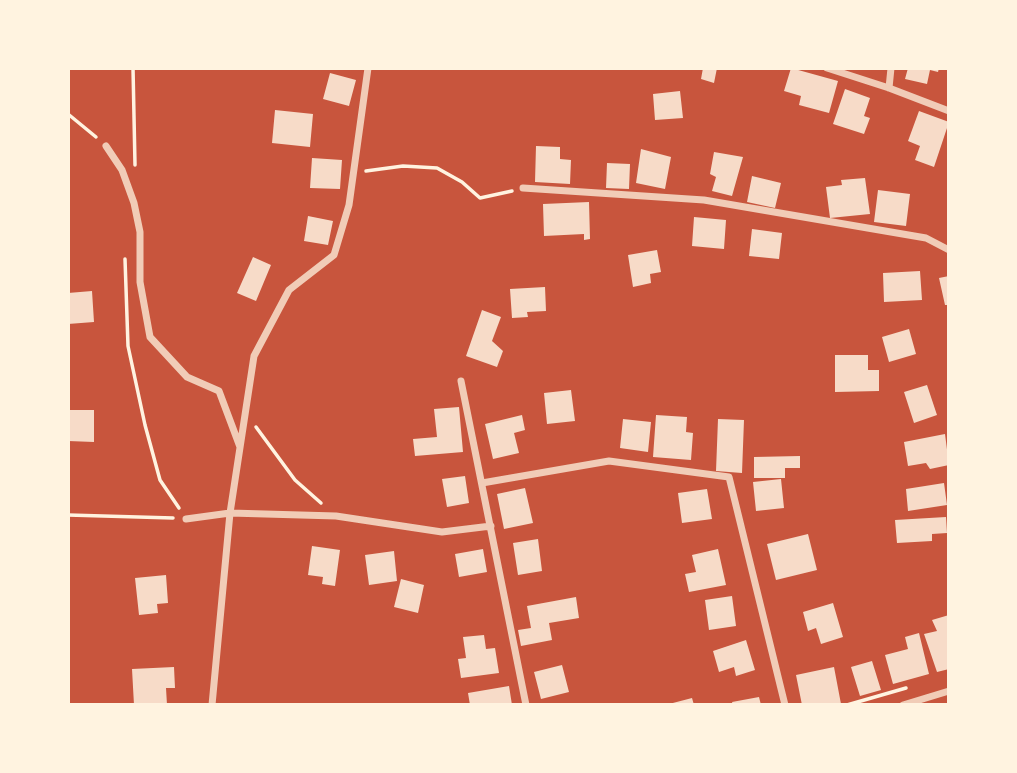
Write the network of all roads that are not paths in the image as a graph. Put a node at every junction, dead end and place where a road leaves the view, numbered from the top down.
1 (368, 68) edge
2 (827, 68) edge
3 (891, 68) edge
4 (890, 88) junction
5 (949, 111) edge
6 (106, 146) road end
7 (523, 188) road end
8 (949, 250) edge
9 (461, 380) dead end
10 (241, 450) junction
11 (482, 483) junction
12 (230, 513) junction
13 (186, 519) road end
14 (491, 526) junction
15 (949, 691) edge
16 (212, 705) edge
17 (526, 705) edge
18 (785, 705) edge
19 (903, 705) edge

1 - 10 street
2 - 4 street
3 - 4 street
4 - 5 street
6 - 10 street
7 - 8 street
9 - 11 street
10 - 12 street
11 - 14 street
11 - 18 street
12 - 13 street
12 - 14 street
12 - 16 street
14 - 17 street
15 - 19 street

